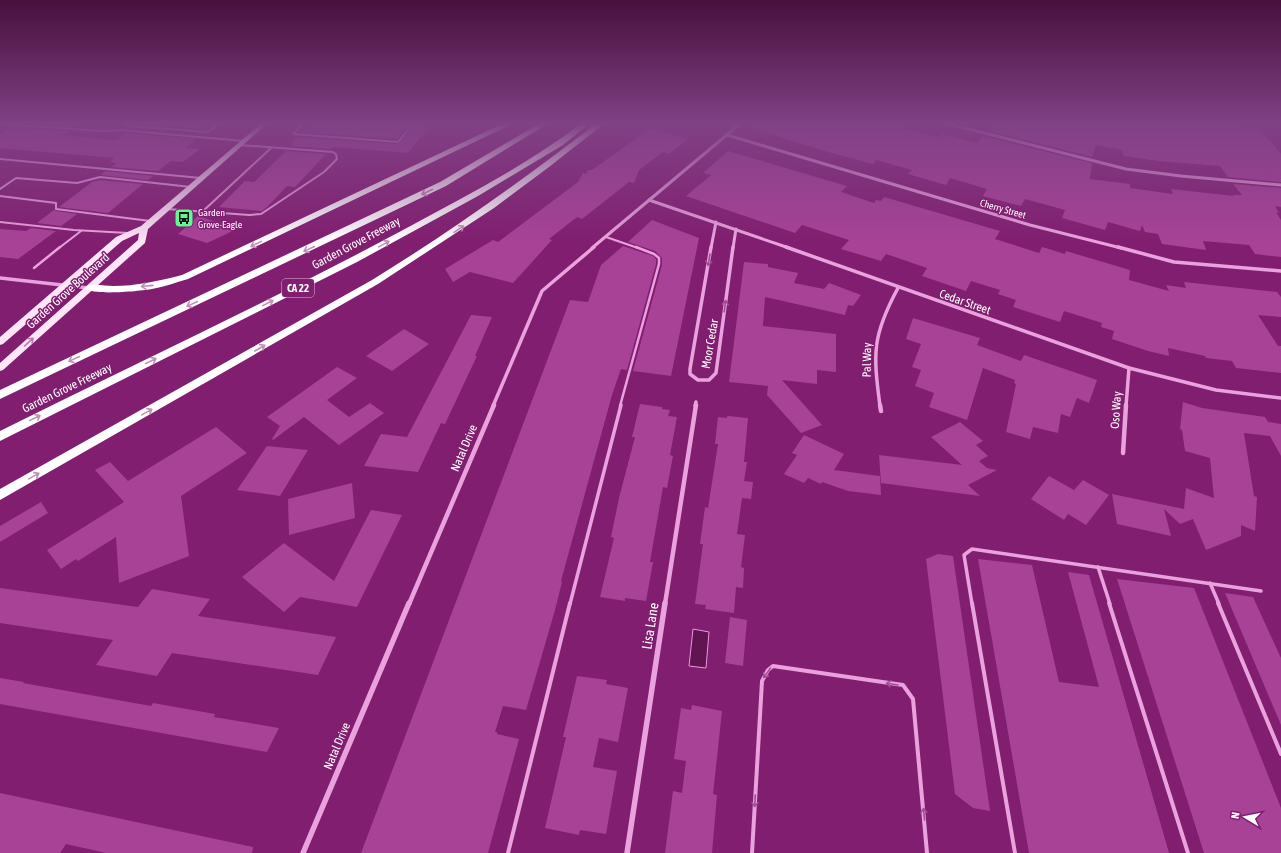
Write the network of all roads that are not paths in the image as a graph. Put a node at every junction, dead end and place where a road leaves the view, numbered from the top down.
1 (40, 163) edge
2 (218, 163) edge
3 (255, 163) edge
4 (333, 163) edge
5 (426, 163) edge
6 (478, 163) edge
7 (526, 163) edge
8 (551, 163) edge
9 (694, 163) edge
10 (821, 163) edge
11 (1102, 163) edge
12 (201, 178) junction
13 (1281, 185) edge
14 (191, 187) junction
15 (0, 189) edge
16 (0, 196) edge
17 (649, 200) junction
18 (165, 209) junction
19 (202, 212) junction
20 (152, 221) junction
21 (0, 222) edge
22 (716, 222) junction
23 (144, 228) junction
24 (736, 229) junction
25 (81, 231) junction
26 (131, 234) junction
27 (606, 237) junction
28 (34, 268) dead end
29 (1281, 271) edge
30 (0, 278) edge
31 (65, 286) junction
32 (90, 288) junction
33 (898, 288) junction
34 (0, 342) edge
35 (0, 368) edge
36 (1129, 368) junction
37 (0, 395) edge
38 (1281, 398) edge
39 (696, 402) dead end
40 (881, 412) dead end
41 (0, 436) edge
42 (1123, 453) dead end
43 (0, 495) edge
44 (1098, 567) junction
45 (1210, 583) junction
46 (1261, 591) dead end
47 (1281, 754) edge
48 (303, 853) edge
49 (508, 853) edge
50 (627, 853) edge
51 (752, 853) edge
52 (927, 853) edge
53 (1015, 853) edge
54 (1188, 853) edge

1 - 12 lane
2 - 12 main road, Garden Grove Boulevard
3 - 19 lane
4 - 19 lane
5 -> 32 highway
6 -> 37 highway, Garden Grove Freeway / CA 22
41 -> 7 highway, Garden Grove Freeway / CA 22
43 -> 8 highway
9 - 17 street, Natal Drive
10 - 29 street, Cherry Street
11 - 13 street
12 - 14 main road, Garden Grove Boulevard
14 - 15 lane
14 - 18 main road, Garden Grove Boulevard
16 - 20 lane
17 - 22 street, Cedar Street
17 - 27 street, Natal Drive
18 - 19 lane
18 - 20 main road, Garden Grove Boulevard
20 - 23 main road, Garden Grove Boulevard
21 - 25 lane
22 - 24 street, Cedar Street
22 -> 24 street, Moor Cedar
23 - 26 main road, Garden Grove Boulevard
23 - 32 main road, Garden Grove Boulevard
24 - 33 street, Cedar Street
25 - 26 lane
25 - 28 lane
26 - 31 main road, Garden Grove Boulevard
27 - 48 street, Natal Drive
27 - 49 lane
30 - 31 street
31 - 32 street
31 - 34 main road, Garden Grove Boulevard
35 -> 32 main road, Garden Grove Boulevard
33 - 36 street, Cedar Street
33 - 40 street, Pal Way
36 - 38 street, Cedar Street
36 - 42 street, Oso Way
39 - 50 street, Lisa Lane
44 - 45 lane
44 - 53 lane
44 - 54 lane
45 - 46 lane
45 - 47 lane
52 -> 51 lane

